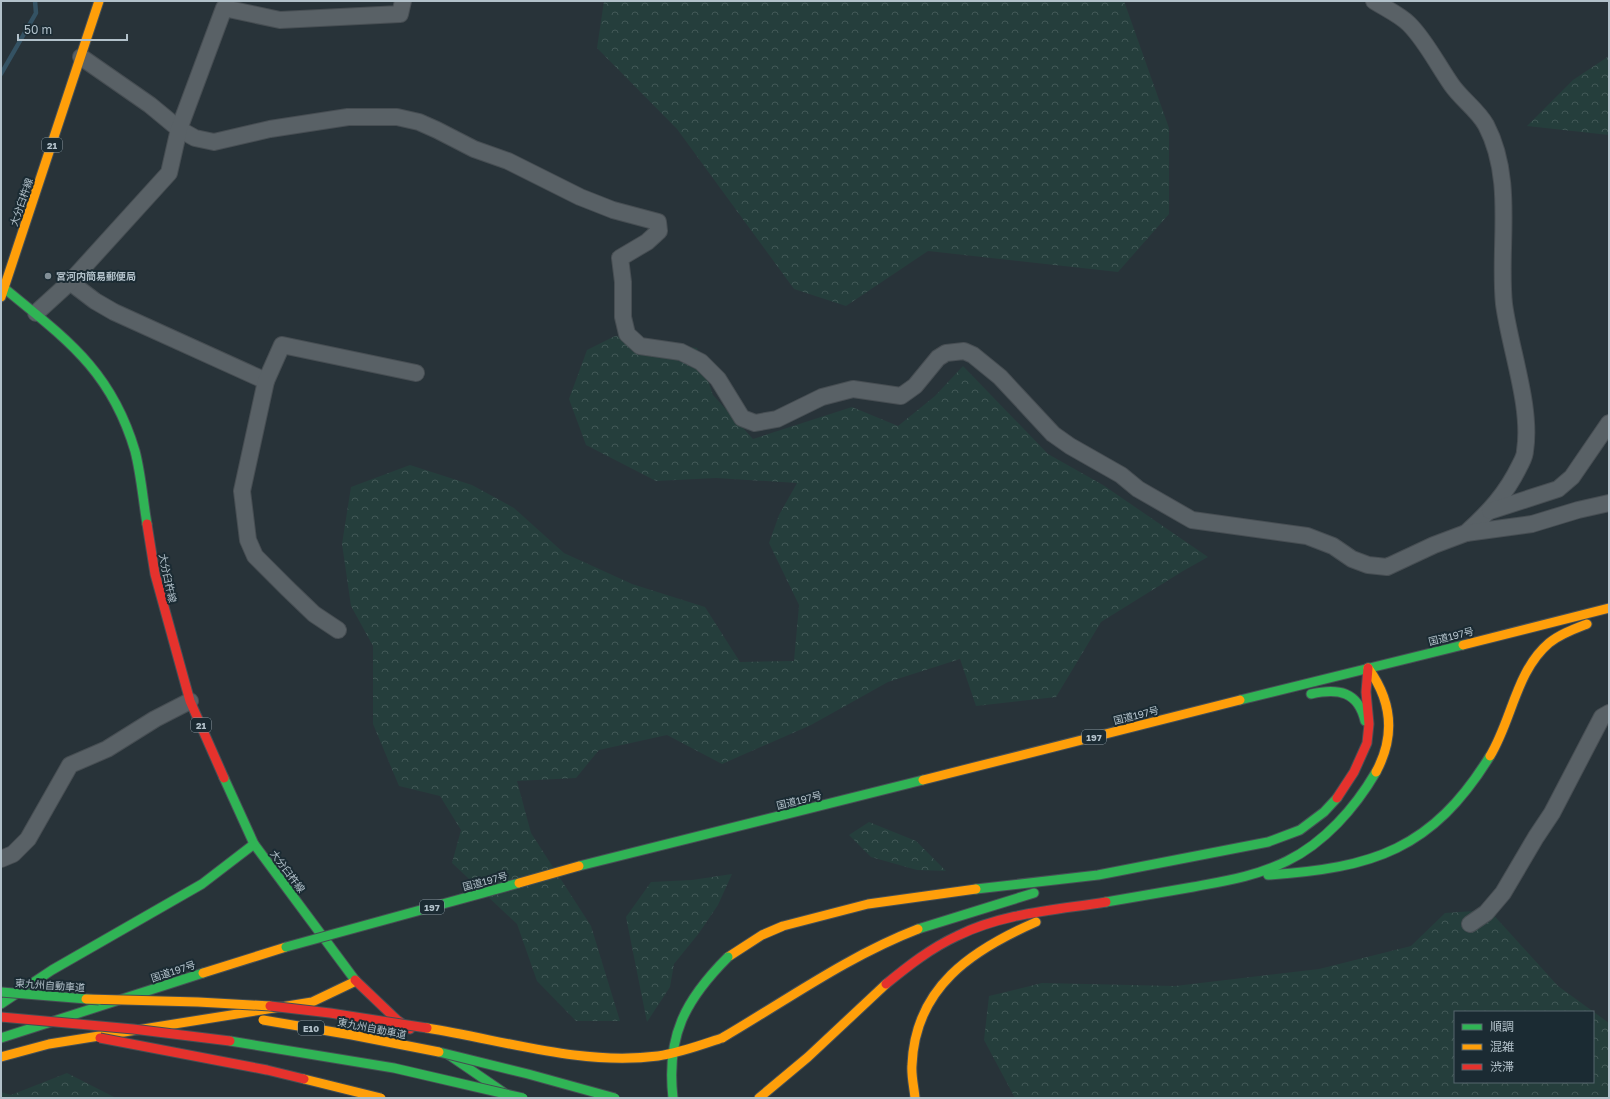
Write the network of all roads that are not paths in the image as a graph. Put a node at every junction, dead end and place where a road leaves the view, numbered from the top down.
1 (99, 1) edge
2 (403, 1) edge
3 (1374, 1) edge
4 (81, 57) junction
5 (179, 129) junction
6 (70, 282) junction
7 (2, 291) edge
8 (36, 313) junction
9 (416, 373) dead end
10 (266, 382) junction
11 (1609, 423) edge
12 (1609, 503) edge
13 (1490, 511) junction
14 (1466, 533) junction
15 (1609, 608) edge
16 (1609, 616) edge
17 (338, 630) dead end
18 (1368, 668) junction
19 (1298, 697) dead end
20 (190, 701) junction
21 (1607, 720) edge
22 (1189, 723) dead end
23 (1105, 734) junction
24 (1366, 746) junction
25 (254, 844) junction
26 (1, 859) edge
27 (1098, 875) junction
28 (1241, 878) junction
29 (1102, 903) junction
30 (1470, 924) dead end
31 (356, 981) junction
32 (1, 992) edge
33 (86, 999) junction
34 (1, 1004) edge
35 (1, 1017) edge
36 (1, 1025) edge
37 (1, 1038) edge
38 (1, 1056) edge
39 (381, 1098) edge
40 (512, 1098) edge
41 (523, 1098) edge
42 (615, 1098) edge
43 (673, 1098) edge
44 (759, 1098) edge
45 (915, 1098) edge

1 - 4 main road, 大分臼杵線 / 21
2 - 5 street
3 - 13 street
4 - 5 street
4 - 7 main road, 大分臼杵線 / 21
5 - 6 street
5 - 14 street
6 - 8 street
6 - 10 street
7 - 8 main road, 大分臼杵線 / 21
8 - 20 main road, 大分臼杵線 / 21
9 - 10 street
10 - 17 street
11 - 13 street
12 - 14 street
13 - 14 street
15 - 18 main road, 国道197号 / 197
16 - 28 main road
18 - 23 main road, 国道197号 / 197
18 - 24 main road
18 - 28 main road
19 - 24 main road
20 - 25 main road, 大分臼杵線 / 21
20 - 26 street
21 - 30 street
22 - 23 main road
23 - 37 main road, 国道197号 / 197, bridge
24 - 27 main road
25 - 31 main road, 大分臼杵線 / 21
25 - 34 main road
27 - 33 main road, bridge
27 - 43 main road, bridge
28 - 29 main road
29 - 44 main road
29 - 45 main road
31 - 38 main road
31 - 40 main road, 大分臼杵線 / 21
32 - 33 main road, 東九州自動車道 / E10, bridge
33 - 42 main road, 東九州自動車道 / E10, bridge
35 - 41 main road, E10, bridge
36 - 39 main road, bridge

